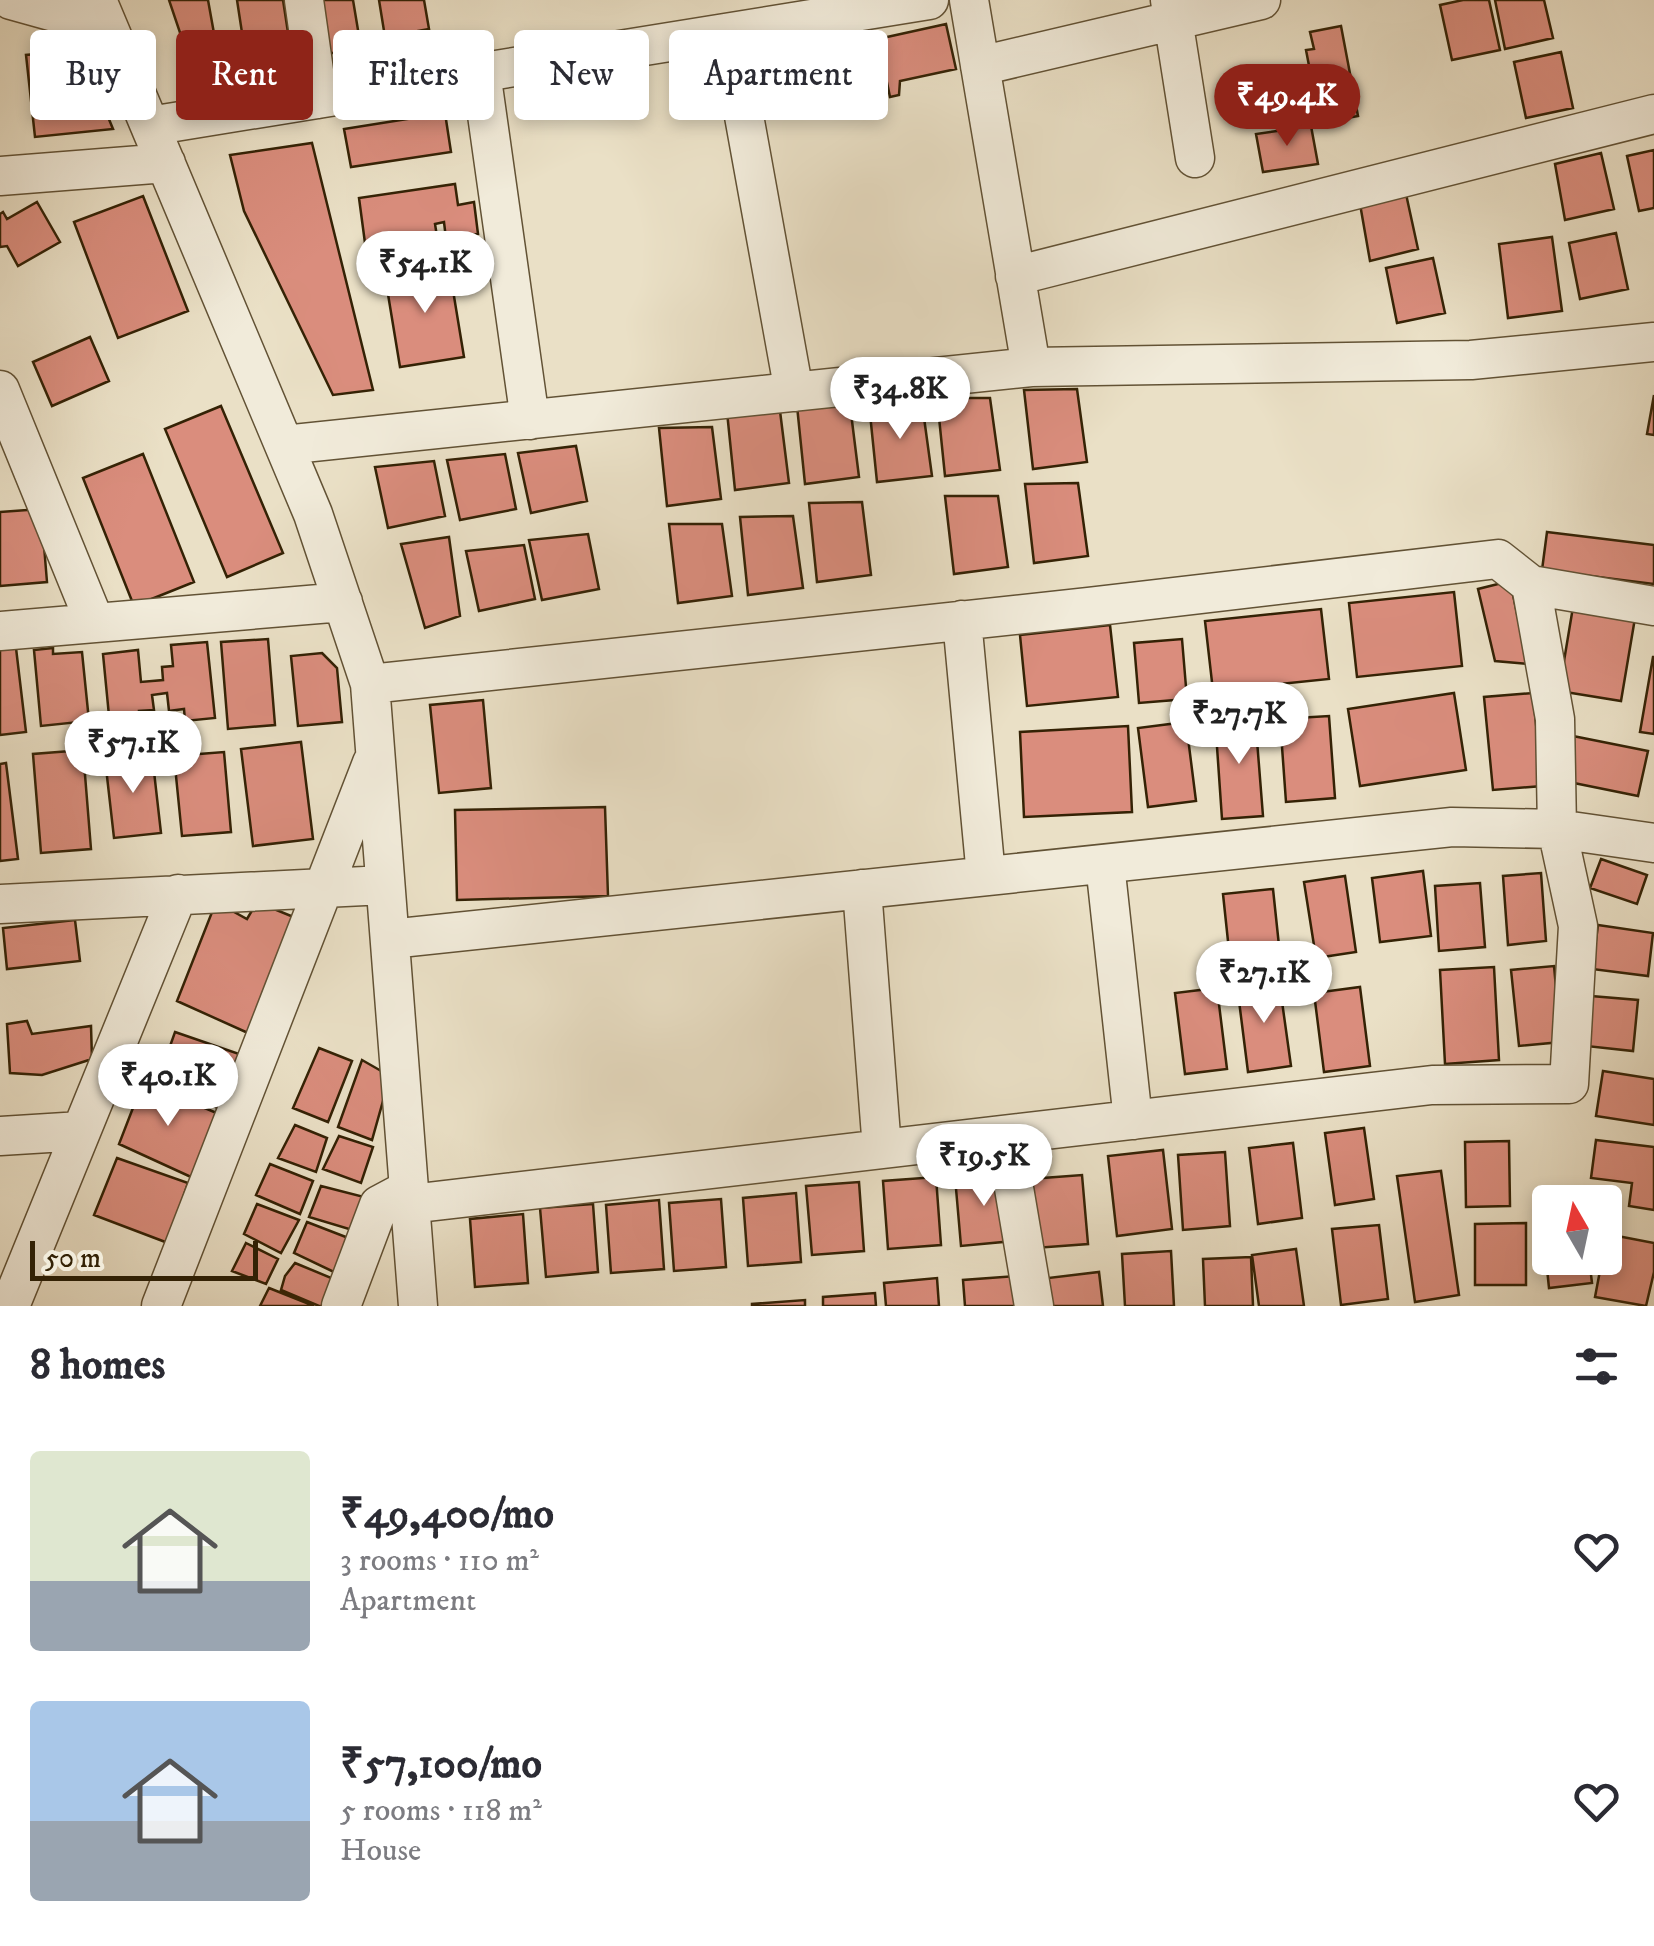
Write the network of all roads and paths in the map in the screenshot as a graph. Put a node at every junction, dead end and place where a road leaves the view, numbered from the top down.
1 (10, 0) edge
2 (304, 0) edge
3 (930, 0) edge
4 (969, 0) edge
5 (1261, 0) edge
6 (1172, 10) edge
7 (103, 13) edge
8 (747, 30) edge
9 (669, 42) edge
10 (980, 66) junction
11 (494, 70) edge
12 (333, 97) edge
13 (318, 99) junction
14 (1654, 114) edge
15 (488, 120) edge
16 (745, 120) edge
17 (150, 126) junction
18 (1195, 158) dead end
19 (166, 162) junction
20 (0, 176) edge
21 (1015, 276) junction
22 (1654, 342) edge
23 (1030, 367) junction
24 (0, 390) edge
25 (794, 392) junction
26 (530, 420) junction
27 (284, 445) junction
28 (1531, 584) junction
29 (342, 602) junction
30 (1654, 606) edge
31 (962, 620) junction
32 (95, 624) junction
33 (0, 632) edge
34 (370, 684) junction
35 (375, 755) junction
36 (1557, 828) junction
37 (1654, 844) edge
38 (1105, 864) junction
39 (986, 876) junction
40 (385, 884) junction
41 (324, 886) junction
42 (862, 890) junction
43 (178, 894) junction
44 (0, 904) edge
45 (390, 939) junction
46 (1133, 1120) junction
47 (81, 1131) junction
48 (1005, 1135) junction
49 (0, 1136) edge
50 (882, 1149) junction
51 (410, 1197) junction
52 (10, 1306) edge
53 (161, 1306) edge
54 (341, 1306) edge
55 (418, 1306) edge
56 (1034, 1306) edge

1 - 7 street
2 - 13 street
3 - 8 street
4 - 10 street
5 - 6 street
6 - 10 street
6 - 18 street
7 - 17 street
9 - 11 street
10 - 21 street
12 - 13 street
13 - 17 street
14 - 21 street
15 - 26 street
16 - 25 street
17 - 19 street
19 - 20 street
19 - 27 street
21 - 23 street
22 - 23 street
23 - 25 street
24 - 32 street
25 - 26 street
26 - 27 street
27 - 29 street
28 - 30 street
28 - 31 street
28 - 36 street
29 - 32 street
29 - 34 street
31 - 34 street
31 - 39 street
32 - 33 street
34 - 35 street
35 - 40 street
35 - 41 street
36 - 37 street
36 - 38 street
36 - 46 street
38 - 39 street
38 - 46 street
39 - 42 street
40 - 41 street
40 - 45 street
41 - 43 street
41 - 53 street
42 - 45 street
42 - 50 street
43 - 44 street
43 - 47 street
45 - 51 street
46 - 48 street
47 - 49 street
47 - 52 street
48 - 50 street
48 - 56 street
50 - 51 street
51 - 54 street
51 - 55 street

